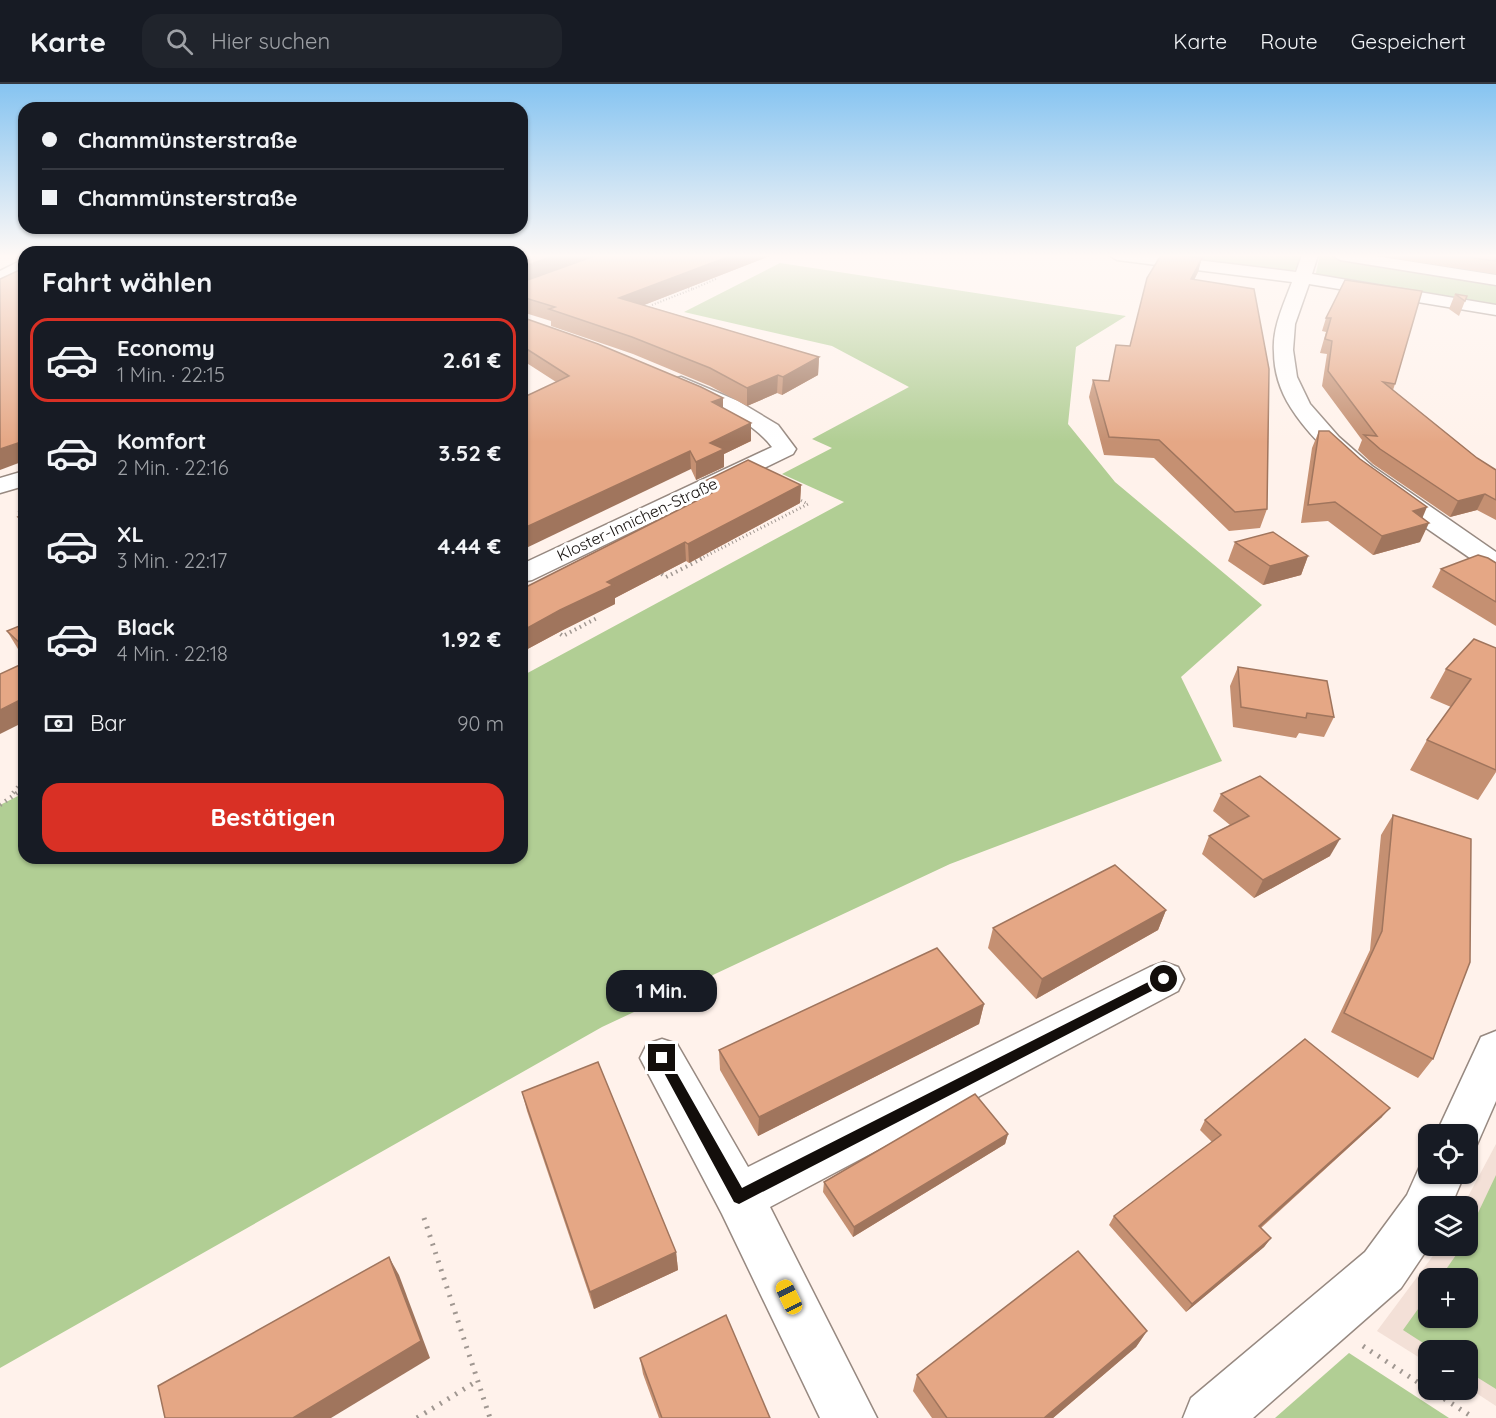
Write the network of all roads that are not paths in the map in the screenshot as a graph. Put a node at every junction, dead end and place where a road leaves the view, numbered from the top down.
1 (1289, 317) edge
2 (663, 376) edge
3 (18, 480) edge
4 (0, 486) edge
5 (1496, 564) edge
6 (528, 571) edge
7 (1164, 979) dead end
8 (1496, 1050) edge
9 (662, 1058) dead end
10 (1463, 1124) edge
11 (1436, 1184) edge
12 (739, 1197) junction
13 (849, 1418) edge
14 (1211, 1418) edge

1 - 5 street
2 - 6 street, Kloster-Innichen-Straße
3 - 4 street
7 - 12 street
8 - 10 street
9 - 12 street
11 - 14 street
12 - 13 street

